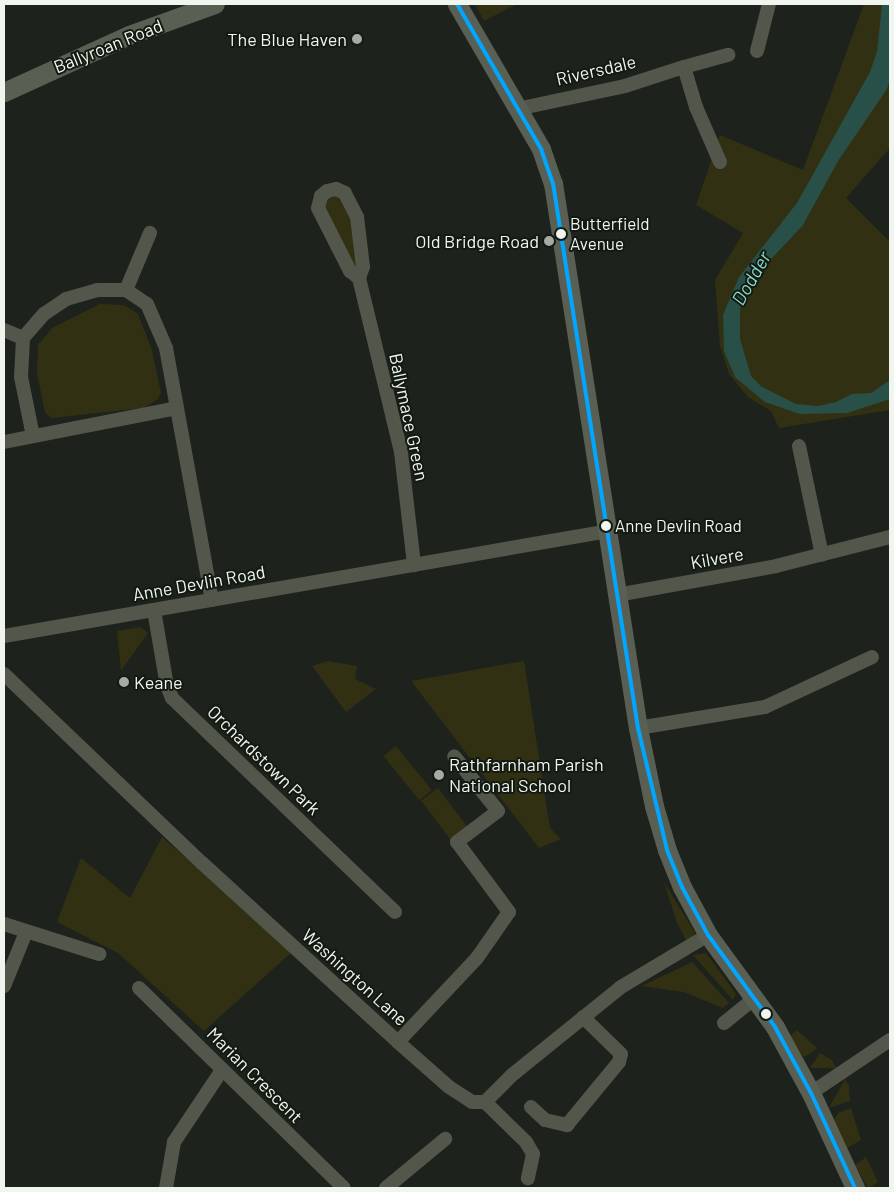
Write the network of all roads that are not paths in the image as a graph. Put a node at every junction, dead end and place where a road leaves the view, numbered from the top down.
1 (215, 4) edge
2 (457, 4) edge
3 (769, 4) edge
4 (757, 51) dead end
5 (728, 55) dead end
6 (684, 67) junction
7 (4, 92) edge
8 (517, 109) junction
9 (720, 162) dead end
10 (150, 233) dead end
11 (359, 278) junction
12 (126, 290) junction
13 (4, 330) edge
14 (23, 338) junction
15 (177, 408) junction
16 (33, 436) junction
17 (4, 442) edge
18 (799, 446) dead end
19 (608, 531) junction
20 (890, 537) edge
21 (822, 554) junction
22 (414, 565) junction
23 (617, 595) junction
24 (212, 600) junction
25 (154, 610) junction
26 (4, 636) edge
27 (872, 658) dead end
28 (4, 674) edge
29 (638, 728) junction
30 (454, 756) dead end
31 (395, 912) dead end
32 (4, 924) edge
33 (26, 932) junction
34 (708, 935) junction
35 (99, 954) dead end
36 (4, 986) edge
37 (139, 988) dead end
38 (755, 998) junction
39 (582, 1018) junction
40 (724, 1023) dead end
41 (890, 1040) edge
42 (398, 1042) junction
43 (222, 1070) junction
44 (811, 1093) junction
45 (485, 1102) junction
46 (531, 1107) dead end
47 (445, 1139) dead end
48 (528, 1178) dead end
49 (166, 1188) edge
50 (344, 1188) edge
51 (386, 1188) edge
52 (855, 1188) edge

1 - 7 main road, Ballyroan Road
2 - 8 main road
3 - 4 street
5 - 6 street, Riversdale
6 - 8 street, Riversdale
6 - 9 street
8 - 19 main road
10 - 12 street
11 - 11 street, Ballymace Green
11 - 22 street, Ballymace Green
12 - 14 street
12 - 15 street
13 - 14 street
14 - 16 street
15 - 16 street
15 - 24 street
16 - 17 street
18 - 21 street
19 - 22 street, Anne Devlin Road
19 - 23 main road
20 - 21 street, Kilvere
21 - 23 street, Kilvere
22 - 24 street, Anne Devlin Road
23 - 29 main road
24 - 25 street, Anne Devlin Road
25 - 26 street, Anne Devlin Road
25 - 31 street, Orchardstown Park
27 - 29 street
28 - 42 street, Washington Lane
29 - 34 main road
30 - 42 street
32 - 33 street
33 - 35 street
33 - 36 street
34 - 38 main road
34 - 39 street
37 - 43 street, Marian Crescent
38 - 40 street
38 - 44 main road
39 - 45 street
39 - 46 street
41 - 44 street
42 - 45 street, Washington Lane
43 - 49 street
43 - 50 street, Marian Crescent
44 - 52 main road
45 - 48 street
47 - 51 street

